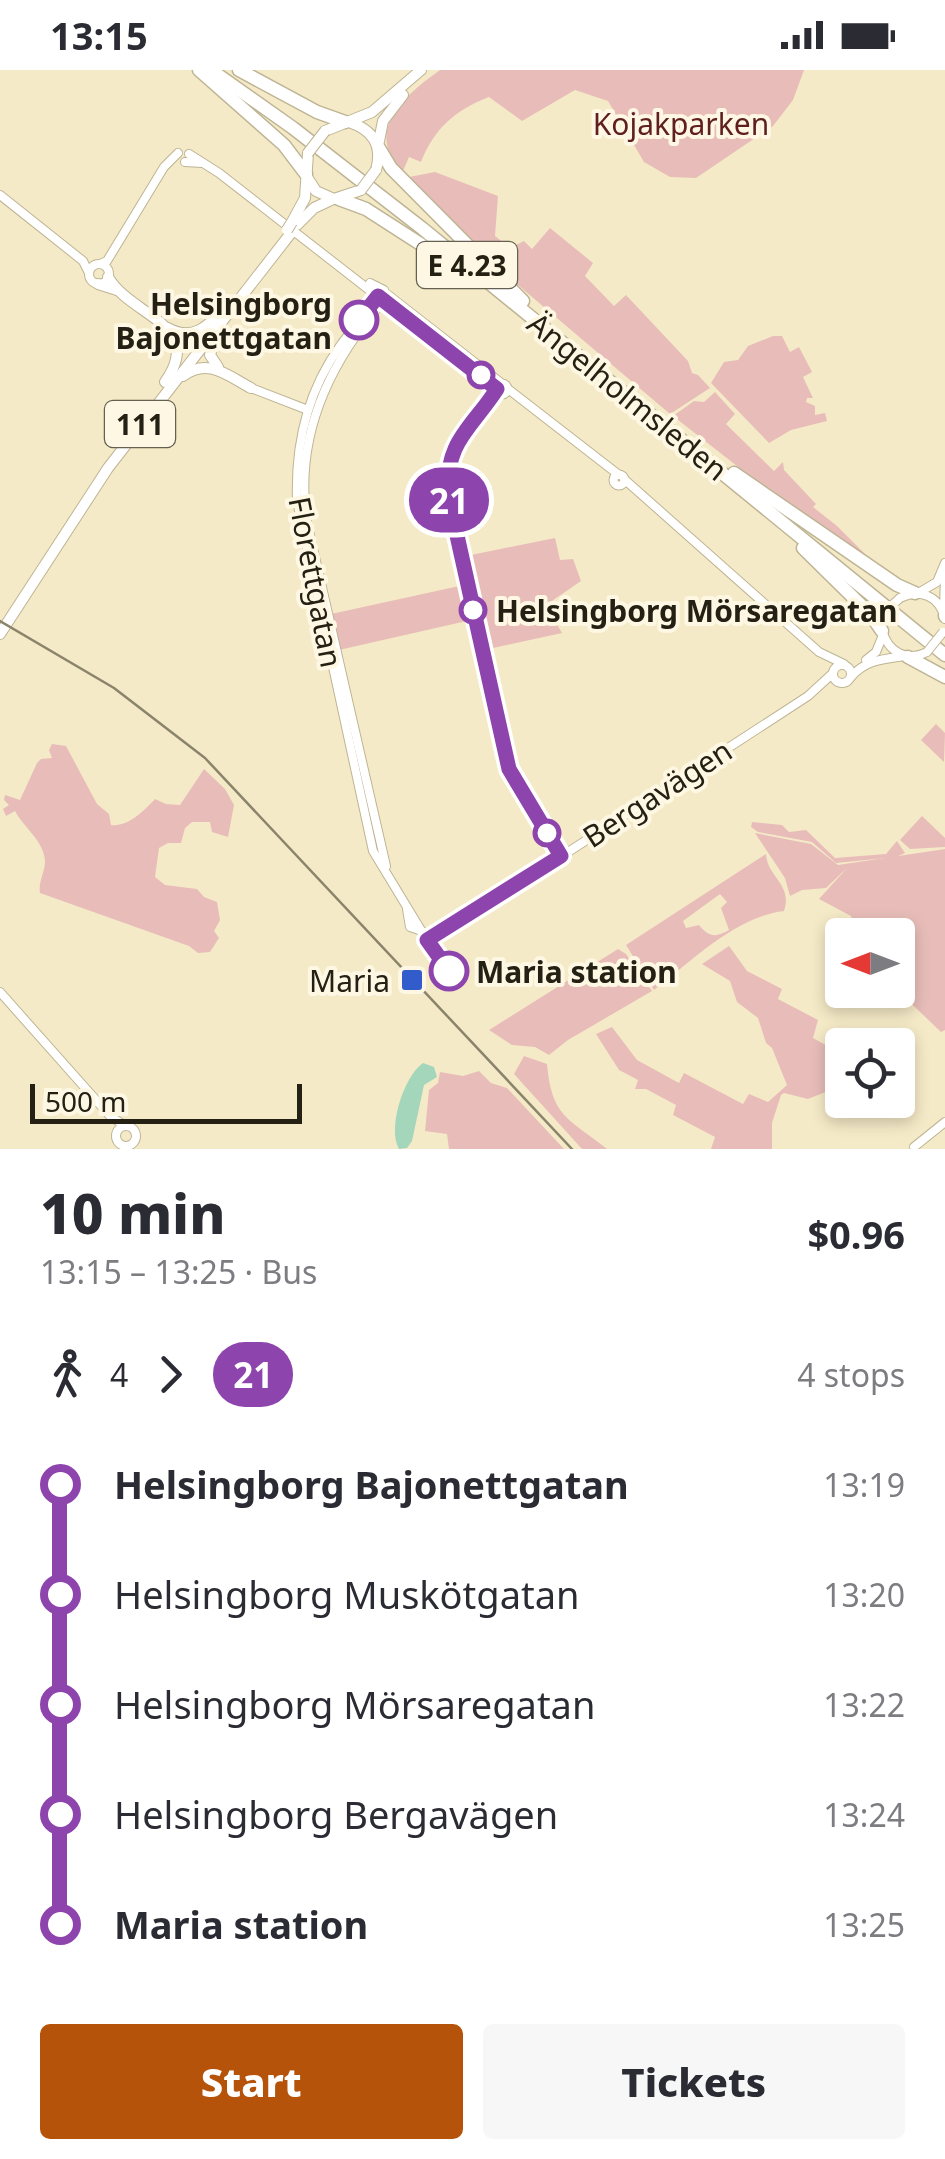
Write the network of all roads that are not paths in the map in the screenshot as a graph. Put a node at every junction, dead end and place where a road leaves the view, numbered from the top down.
1 (199, 70) edge
2 (211, 70) edge
3 (225, 70) edge
4 (240, 70) edge
5 (425, 71) edge
6 (346, 122) junction
7 (378, 147) junction
8 (306, 175) junction
9 (0, 195) edge
10 (337, 199) junction
11 (292, 228) junction
12 (116, 246) junction
13 (80, 259) junction
14 (99, 264) junction
15 (89, 273) junction
16 (105, 279) junction
17 (242, 294) junction
18 (382, 296) junction
19 (523, 300) junction
20 (229, 303) junction
21 (163, 325) junction
22 (556, 337) junction
23 (222, 372) junction
24 (252, 388) joint
25 (161, 398) junction
26 (148, 407) junction
27 (311, 412) junction
28 (734, 473) junction
29 (619, 480) junction
30 (748, 494) junction
31 (945, 563) edge
32 (945, 574) edge
33 (916, 593) junction
34 (945, 624) edge
35 (0, 626) edge
36 (883, 629) junction
37 (0, 634) edge
38 (945, 655) edge
39 (906, 656) junction
40 (845, 665) junction
41 (834, 676) junction
42 (945, 676) edge
43 (851, 677) junction
44 (417, 927) joint
45 (0, 992) edge
46 (111, 1116) junction
47 (945, 1125) edge
48 (126, 1126) junction
49 (116, 1132) junction
50 (124, 1147) edge
51 (915, 1149) edge

1 - 8 highway
2 - 22 highway, Ängelholmsleden / E 4.23
3 - 19 highway, Ängelholmsleden / E 4.23
4 - 6 highway
5 - 6 main road, 111
5 - 7 main road, 111
6 - 7 main road
6 - 8 main road, 111, bridge
7 - 10 main road, 111, bridge
7 - 19 highway
8 - 10 main road
8 - 11 main road, 111
9 - 13 street
10 - 11 main road, 111
10 - 22 highway
11 - 17 main road, 111
11 - 20 main road, 111
12 - 14 street
12 - 16 street
12 - 18 street
13 - 14 street
13 - 15 street
14 - 15 street
14 - 16 street
15 - 16 street
16 - 21 main road
17 - 23 main road
17 - 25 main road, 111
18 - 27 street, Florettgatan
18 - 29 street
19 - 28 highway, Ängelholmsleden
20 - 21 main road
20 - 26 main road, 111
21 - 26 main road
22 - 30 highway, Ängelholmsleden
23 - 24 main road
23 - 25 main road
24 - 27 street
25 - 37 main road, 111
26 - 35 main road, 111
27 - 44 street, Florettgatan
28 - 33 highway
28 - 34 highway, Ängelholmsleden
29 - 40 street
29 - 41 street
30 - 36 highway
30 - 38 highway, Ängelholmsleden
31 - 33 street
32 - 34 street
33 - 34 street
33 - 36 street, bridge
34 - 39 street, bridge
36 - 39 street
36 - 40 street
39 - 42 highway
39 - 43 street
40 - 41 street
40 - 43 street
41 - 43 street
41 - 44 street, Bergavägen
45 - 46 street
46 - 48 street
46 - 49 street
47 - 51 street
48 - 49 street
48 - 50 street
49 - 50 street

